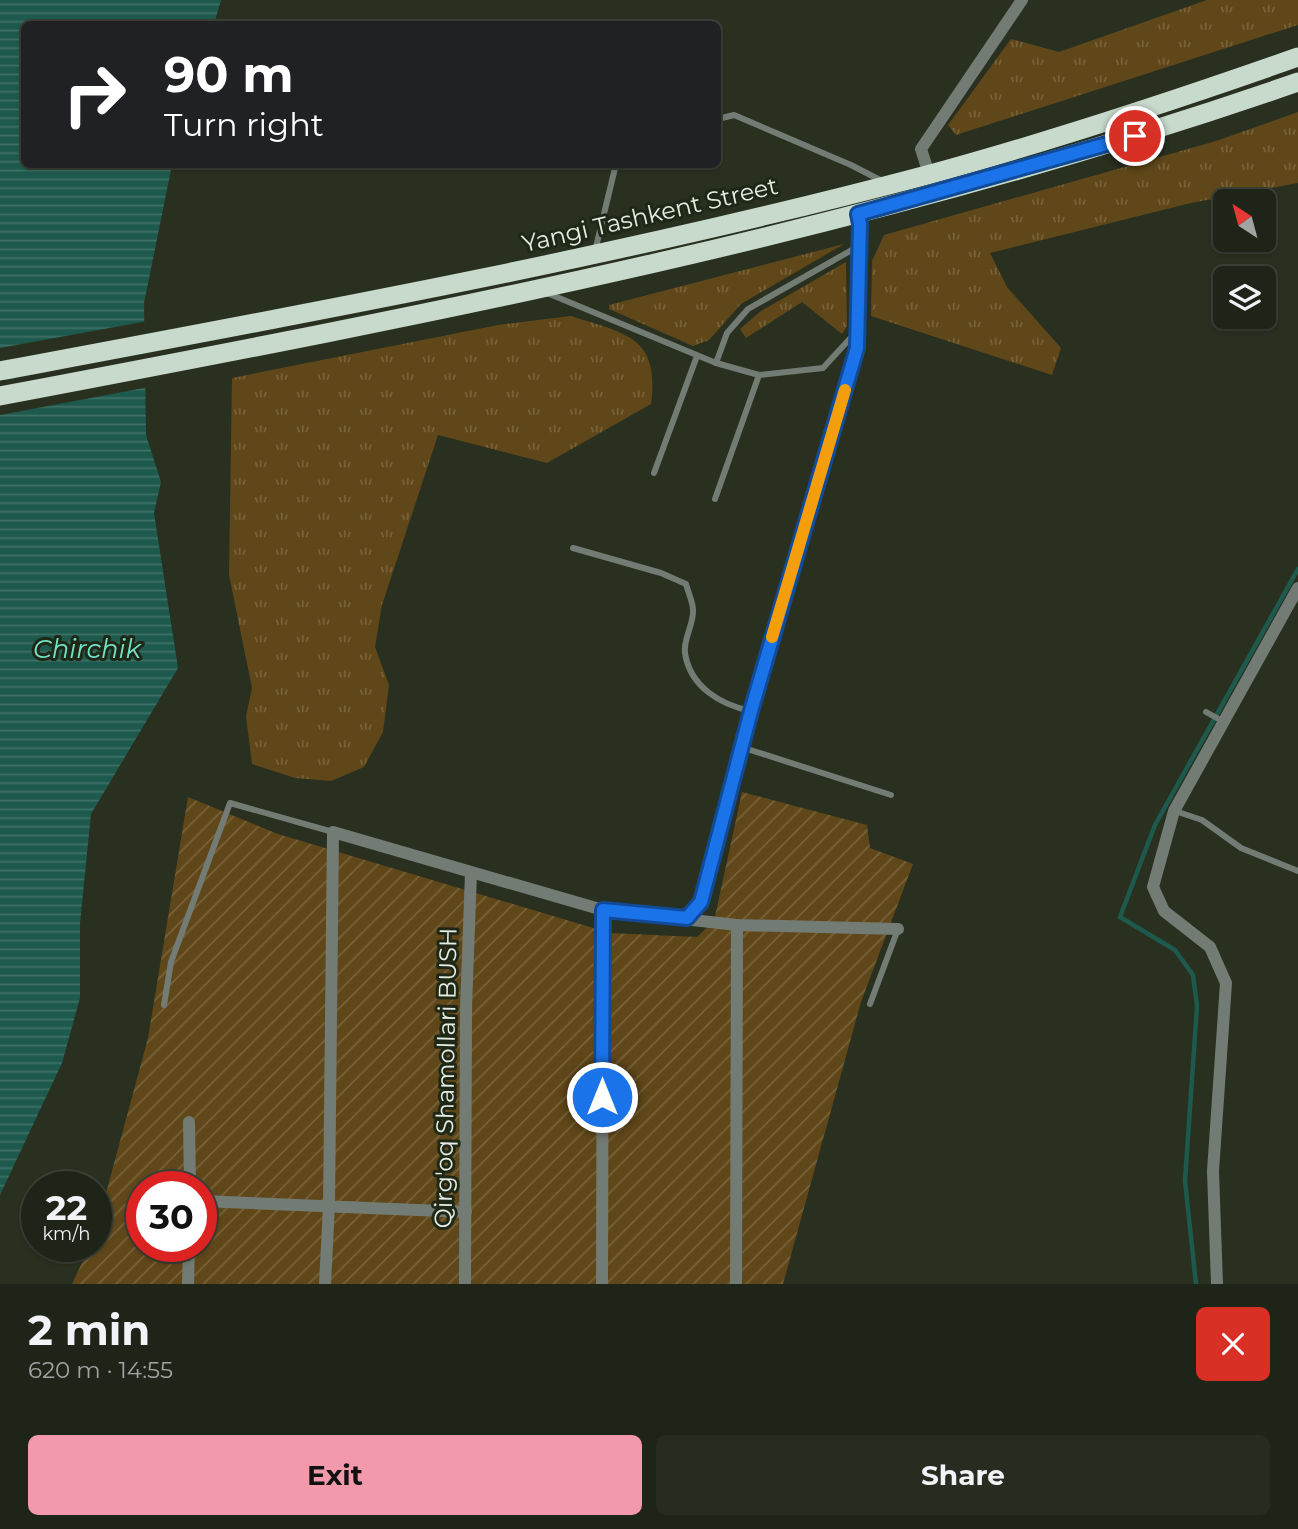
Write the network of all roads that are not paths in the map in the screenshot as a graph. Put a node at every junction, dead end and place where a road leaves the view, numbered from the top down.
1 (1022, 0) edge
2 (1298, 57) edge
3 (1298, 82) edge
4 (721, 118) edge
5 (615, 168) edge
6 (929, 174) junction
7 (888, 184) junction
8 (858, 214) junction
9 (858, 247) junction
10 (594, 255) junction
11 (539, 290) junction
12 (859, 329) junction
13 (697, 356) junction
14 (716, 363) junction
15 (0, 372) edge
16 (759, 376) junction
17 (0, 396) edge
18 (654, 473) dead end
19 (715, 499) dead end
20 (573, 548) dead end
21 (1298, 588) edge
22 (751, 711) junction
23 (1206, 712) dead end
24 (1225, 723) junction
25 (741, 747) junction
26 (891, 795) dead end
27 (1174, 811) junction
28 (333, 832) junction
29 (1298, 871) edge
30 (471, 873) junction
31 (603, 910) junction
32 (687, 918) junction
33 (737, 925) junction
34 (898, 929) joint
35 (870, 1004) dead end
36 (164, 1005) dead end
37 (189, 1122) dead end
38 (190, 1171) edge
39 (217, 1202) edge
40 (329, 1206) junction
41 (466, 1212) junction
42 (189, 1262) edge
43 (188, 1284) edge
44 (325, 1284) edge
45 (465, 1284) edge
46 (602, 1284) edge
47 (736, 1284) edge
48 (1217, 1284) edge

1 - 6 street
2 - 6 highway, Yangi Tashkent Street
3 - 8 highway, Yangi Tashkent Street
4 - 7 lane
5 - 10 lane
6 - 7 highway, Yangi Tashkent Street
7 - 10 highway, Yangi Tashkent Street
8 - 9 street
8 - 11 highway, Yangi Tashkent Street
9 - 12 street
9 - 14 lane
10 - 15 highway, Yangi Tashkent Street
11 - 13 lane
11 - 17 highway, Yangi Tashkent Street
12 - 16 lane
12 - 22 street
13 - 14 lane
13 - 18 lane
14 - 16 lane
16 - 19 lane
20 - 22 lane
21 - 24 street
22 - 25 street
23 - 24 lane
24 - 27 street
25 - 26 lane
25 - 32 street
27 - 29 lane
27 - 48 street
28 - 30 street
28 - 36 lane
28 - 40 street
30 - 31 street
30 - 41 street, Qirg'oq Shamollari BUSH
31 - 32 street
31 - 46 street
32 - 33 street
33 - 34 street
33 - 47 street
34 - 35 lane
37 - 38 street
39 - 40 street
40 - 41 street
40 - 44 street
41 - 45 street, Qirg'oq Shamollari BUSH
42 - 43 street

